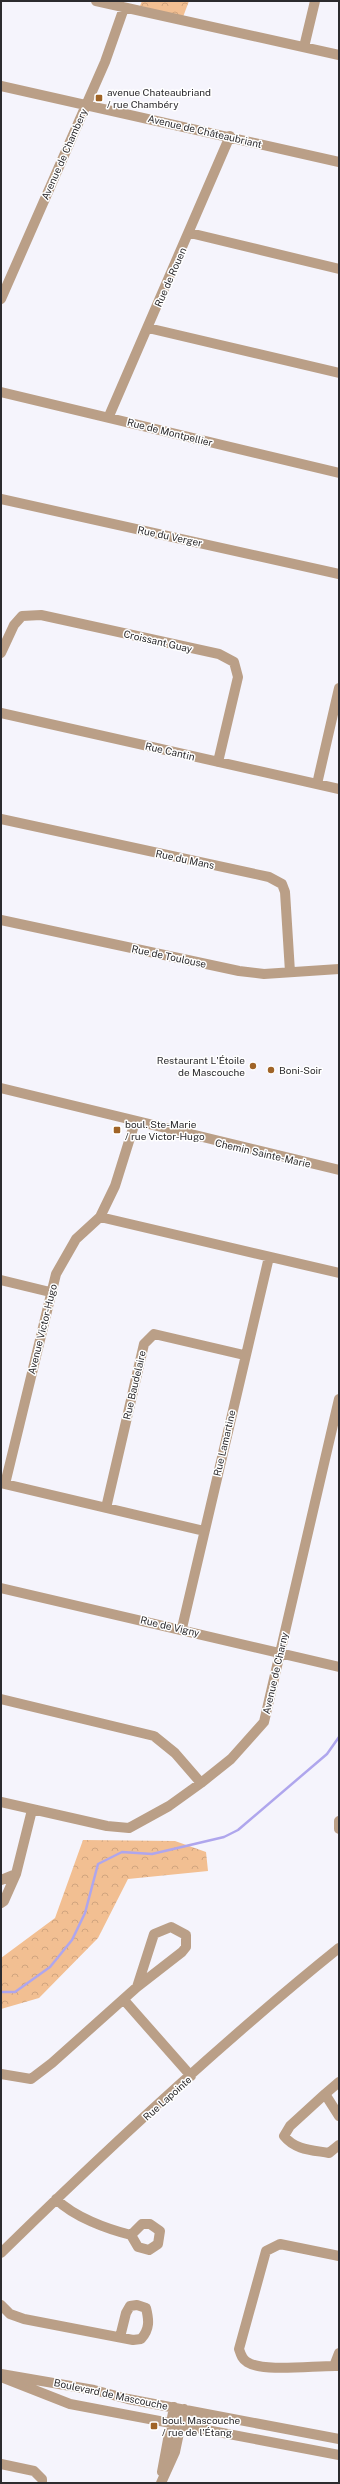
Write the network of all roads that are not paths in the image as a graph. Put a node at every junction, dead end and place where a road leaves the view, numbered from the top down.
1 (96, 1) edge
2 (316, 1) edge
3 (124, 8) junction
4 (304, 47) junction
5 (339, 55) edge
6 (1, 86) edge
7 (86, 104) junction
8 (230, 136) junction
9 (339, 162) edge
10 (190, 233) junction
11 (339, 269) edge
12 (1, 299) edge
13 (148, 328) junction
14 (339, 373) edge
15 (1, 392) edge
16 (108, 416) junction
17 (339, 473) edge
18 (1, 499) edge
19 (339, 574) edge
20 (1, 653) edge
21 (339, 688) edge
22 (1, 713) edge
23 (218, 762) junction
24 (317, 784) junction
25 (339, 789) edge
26 (1, 819) edge
27 (1, 920) edge
28 (339, 969) edge
29 (290, 972) junction
30 (1, 1088) edge
31 (135, 1122) junction
32 (339, 1170) edge
33 (100, 1217) junction
34 (269, 1257) junction
35 (339, 1273) edge
36 (1, 1280) edge
37 (50, 1292) junction
38 (244, 1355) junction
39 (338, 1404) edge
40 (3, 1484) edge
41 (106, 1508) junction
42 (204, 1531) junction
43 (1, 1588) edge
44 (182, 1628) junction
45 (280, 1654) junction
46 (339, 1667) edge
47 (1, 1699) edge
48 (201, 1783) junction
49 (1, 1802) edge
50 (32, 1810) junction
51 (339, 1821) edge
52 (339, 1829) edge
53 (16, 1874) junction
54 (1, 1880) edge
55 (1, 1903) edge
56 (339, 1948) edge
57 (137, 1987) junction
58 (124, 2000) junction
59 (1, 2074) edge
60 (191, 2076) junction
61 (339, 2082) edge
62 (325, 2094) junction
63 (339, 2116) edge
64 (339, 2145) edge
65 (56, 2199) junction
66 (131, 2235) dead end
67 (1, 2254) edge
68 (339, 2256) edge
69 (1, 2305) edge
70 (120, 2337) dead end
71 (339, 2353) edge
72 (337, 2366) edge
73 (1, 2374) edge
74 (1, 2377) edge
75 (179, 2408) junction
76 (175, 2424) junction
77 (339, 2439) edge
78 (339, 2455) edge
79 (1, 2464) edge
80 (42, 2483) edge
81 (161, 2483) edge

1 - 3 street
2 - 4 street
3 - 4 street
3 - 7 street, Avenue de Chambery
4 - 5 street
6 - 7 street, Avenue de Châteaubriant
7 - 8 street, Avenue de Châteaubriant
7 - 12 street, Avenue de Chambery
8 - 9 street, Avenue de Châteaubriant
8 - 10 street, Rue de Rouen
10 - 11 street
10 - 13 street, Rue de Rouen
13 - 14 street
13 - 16 street, Rue de Rouen
15 - 16 street, Rue de Montpellier
16 - 17 street, Rue de Montpellier
18 - 19 street, Rue du Verger
20 - 23 street, Croissant Guay
21 - 24 street
22 - 23 street, Rue Cantin
23 - 24 street, Rue Cantin
24 - 25 street, Rue Cantin
26 - 29 street, Rue du Mans
27 - 29 street, Rue de Toulouse
28 - 29 street, Rue de Toulouse
30 - 31 street, Chemin Sainte-Marie
31 - 32 street, Chemin Sainte-Marie
31 - 33 street, Avenue Victor-Hugo
33 - 34 street
33 - 37 street, Avenue Victor-Hugo
34 - 35 street
34 - 38 street, Rue Lamartine
36 - 37 street
37 - 40 street, Avenue Victor-Hugo
38 - 41 street, Rue Baudelaire
38 - 42 street, Rue Lamartine
39 - 45 street, Avenue de Charny
40 - 41 street
41 - 42 street
42 - 44 street, Rue Lamartine
43 - 44 street, Rue de Vigny
44 - 45 street, Rue de Vigny
45 - 46 street, Rue de Vigny
45 - 48 street, Avenue de Charny
47 - 48 street
48 - 50 street, Avenue de Charny
49 - 50 street, Avenue de Charny
50 - 53 street
51 - 52 street
53 - 54 street
53 - 55 street
56 - 60 street, Rue Lapointe
57 - 57 street
57 - 58 street
58 - 59 street
58 - 60 street
60 - 65 street, Rue Lapointe
61 - 62 street
62 - 63 street
62 - 64 street
65 - 66 street
65 - 67 street, Rue Lapointe
68 - 72 street
69 - 70 street
71 - 72 street
73 - 75 street, Boulevard de Mascouche
74 - 76 street, Boulevard de Mascouche
75 - 76 street
75 - 77 street, Boulevard de Mascouche
76 - 78 street, Boulevard de Mascouche
76 - 81 street
79 - 80 street

